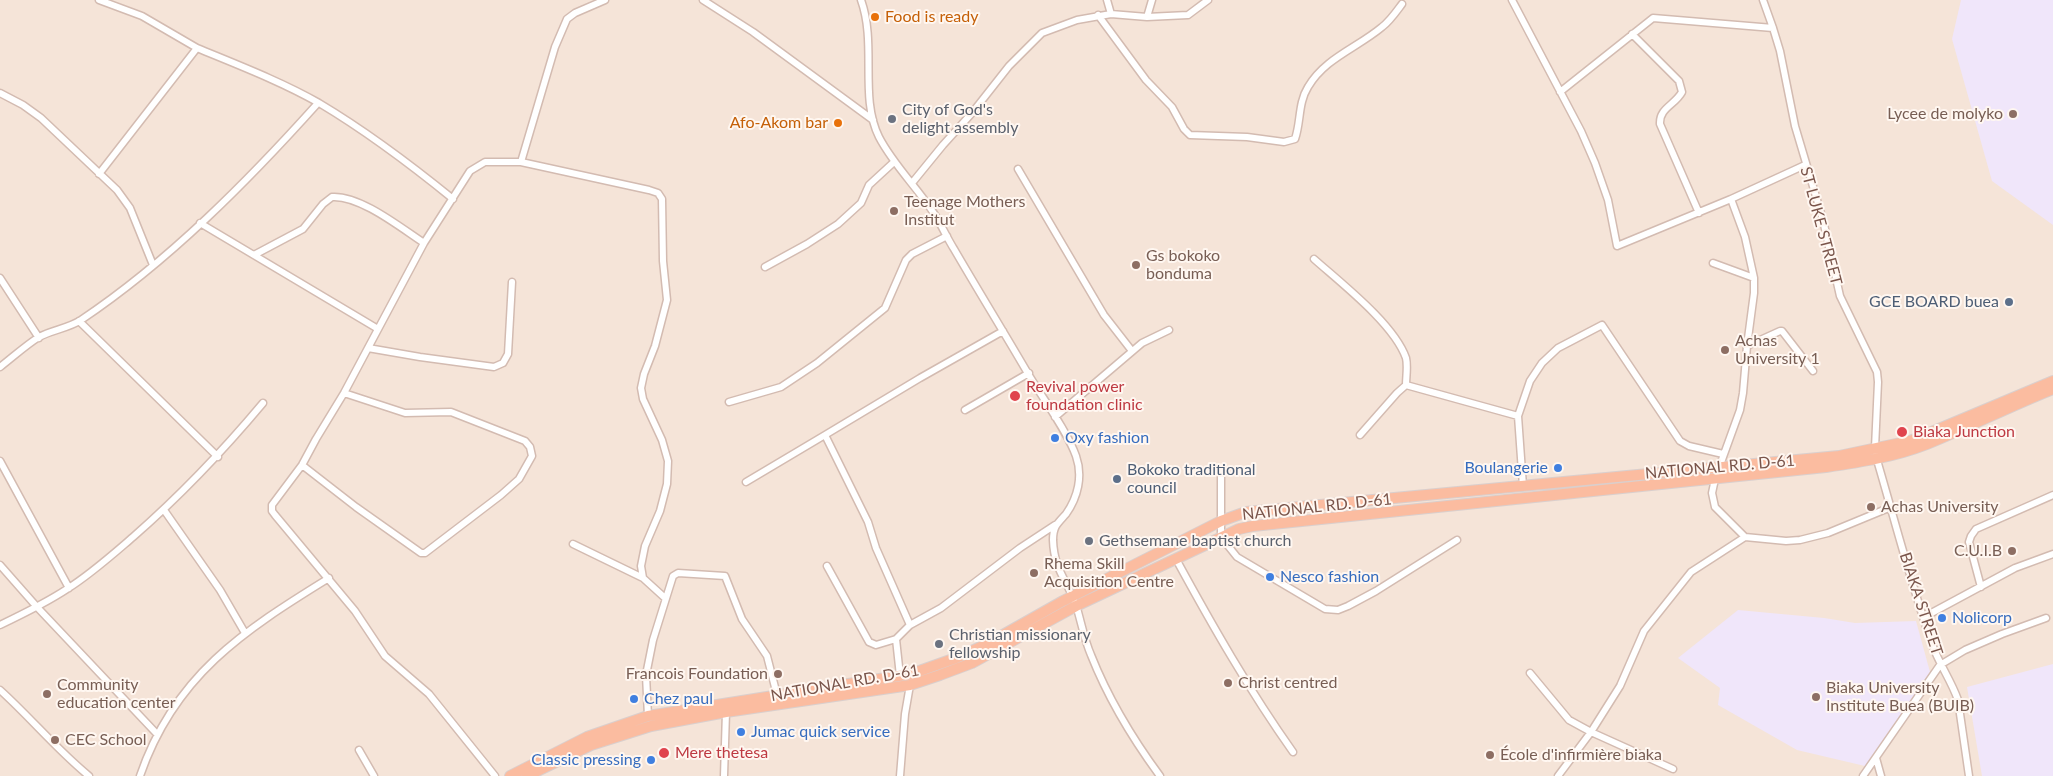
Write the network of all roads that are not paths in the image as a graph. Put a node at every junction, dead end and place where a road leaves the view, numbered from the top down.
1 (99, 0) edge
2 (605, 0) edge
3 (703, 0) edge
4 (861, 0) edge
5 (1106, 0) edge
6 (1152, 0) edge
7 (1208, 0) edge
8 (1512, 0) edge
9 (1763, 0) edge
10 (1402, 4) dead end
11 (1111, 14) junction
12 (1098, 15) junction
13 (1148, 17) junction
14 (1774, 28) junction
15 (1632, 34) junction
16 (197, 48) junction
17 (1560, 92) junction
18 (0, 93) edge
19 (318, 103) junction
20 (873, 120) junction
21 (521, 162) junction
22 (894, 162) junction
23 (1805, 165) junction
24 (1018, 169) dead end
25 (100, 174) junction
26 (912, 183) junction
27 (453, 199) junction
28 (1731, 199) junction
29 (1699, 213) junction
30 (200, 223) junction
31 (947, 236) junction
32 (424, 243) junction
33 (254, 255) junction
34 (1314, 258) dead end
35 (1713, 263) dead end
36 (153, 265) junction
37 (765, 267) dead end
38 (0, 278) edge
39 (1754, 278) junction
40 (512, 282) dead end
41 (79, 321) junction
42 (378, 329) junction
43 (1169, 330) dead end
44 (1003, 331) junction
45 (39, 338) junction
46 (1747, 346) junction
47 (368, 348) junction
48 (1132, 352) junction
49 (0, 367) edge
50 (1813, 371) dead end
51 (1028, 373) junction
52 (2053, 381) edge
53 (1406, 385) junction
54 (2053, 389) edge
55 (344, 394) junction
56 (729, 402) dead end
57 (263, 403) dead end
58 (965, 410) dead end
59 (1518, 416) junction
60 (1054, 417) junction
61 (826, 435) junction
62 (1360, 435) dead end
63 (1875, 448) junction
64 (1723, 454) junction
65 (218, 457) junction
66 (1877, 460) junction
67 (0, 461) edge
68 (302, 465) junction
69 (1719, 467) junction
70 (1221, 470) dead end
71 (1715, 479) junction
72 (746, 482) dead end
73 (1523, 486) junction
74 (2053, 495) edge
75 (1891, 507) junction
76 (164, 510) junction
77 (1221, 521) junction
78 (1054, 526) junction
79 (1221, 537) junction
80 (1745, 537) junction
81 (1457, 540) dead end
82 (573, 544) dead end
83 (2053, 554) edge
84 (1176, 559) junction
85 (0, 565) edge
86 (827, 566) dead end
87 (328, 578) junction
88 (643, 578) junction
89 (1981, 587) junction
90 (69, 588) junction
91 (665, 598) junction
92 (1074, 601) junction
93 (37, 607) junction
94 (1924, 617) junction
95 (2046, 618) dead end
96 (0, 625) edge
97 (910, 625) junction
98 (245, 633) junction
99 (896, 639) junction
100 (1940, 665) junction
101 (1530, 673) dead end
102 (900, 676) junction
103 (910, 685) junction
104 (0, 690) edge
105 (777, 695) junction
106 (726, 712) junction
107 (648, 716) junction
108 (1591, 732) junction
109 (157, 734) junction
110 (359, 750) dead end
111 (1293, 752) dead end
112 (1876, 758) junction
113 (1673, 769) dead end
114 (89, 776) edge
115 (140, 776) edge
116 (374, 776) edge
117 (495, 776) edge
118 (510, 776) edge
119 (527, 776) edge
120 (724, 776) edge
121 (900, 776) edge
122 (1160, 776) edge
123 (1558, 776) edge
124 (1863, 776) edge
125 (1880, 776) edge
126 (1968, 776) edge

1 - 16 street
2 - 21 street
3 - 20 street
4 - 20 street
5 - 11 street
6 - 13 street
7 - 13 street
8 - 17 street
9 - 14 street, ST LUKE STREET
10 - 12 street
11 - 12 street
11 - 13 street
12 - 26 street
14 - 15 street
14 - 23 street, ST LUKE STREET
15 - 17 street
15 - 29 street
16 - 19 street
16 - 25 street
17 - 29 street
18 - 25 street
19 - 27 street
19 - 30 street
20 - 22 street
21 - 27 street
21 - 88 street
22 - 26 street
22 - 37 street
23 - 28 street
23 - 63 street, ST LUKE STREET
24 - 48 street
25 - 36 street
26 - 31 street
27 - 32 street
28 - 29 street
28 - 39 street
30 - 33 street
30 - 36 street
31 - 44 street
31 - 56 street
32 - 33 street
32 - 42 street
33 - 42 street
34 - 53 street
35 - 39 street
36 - 41 street
38 - 45 street
39 - 46 street
40 - 47 street
41 - 45 street
41 - 65 street
42 - 47 street
43 - 48 street
44 - 51 street
44 - 61 street
45 - 49 street
46 - 50 street
46 - 64 street
47 - 55 street
48 - 60 street
51 - 58 street
51 - 60 street
52 - 63 highway, NATIONAL RD. D-61
53 - 59 street
53 - 62 street
54 - 66 highway, NATIONAL RD. D-61
55 - 68 street
55 - 68 street
57 - 65 street
59 - 64 street
59 - 73 street
60 - 78 street
61 - 72 street
61 - 97 street
63 - 66 street, ST LUKE STREET
63 - 69 highway, NATIONAL RD. D-61
64 - 69 street
65 - 76 street
66 - 71 highway, NATIONAL RD. D-61
66 - 75 street, BIAKA STREET
67 - 90 street
68 - 87 street
69 - 71 street
69 - 73 highway, NATIONAL RD. D-61
70 - 77 street
71 - 79 highway, NATIONAL RD. D-61
71 - 80 street
73 - 77 highway, NATIONAL RD. D-61
74 - 89 street
75 - 80 street
75 - 94 street, BIAKA STREET
76 - 90 street
76 - 98 street
77 - 79 street
77 - 92 highway, NATIONAL RD. D-61
78 - 92 street
78 - 97 street
79 - 81 street
79 - 84 highway, NATIONAL RD. D-61
80 - 108 street
82 - 88 street
83 - 89 street
84 - 92 highway, NATIONAL RD. D-61
84 - 111 street
85 - 93 street
86 - 99 street
87 - 98 street
87 - 117 street
88 - 91 street
89 - 94 street
90 - 93 street
91 - 105 street
91 - 107 street
92 - 102 highway, NATIONAL RD. D-61
92 - 103 highway, NATIONAL RD. D-61
92 - 122 street
93 - 96 street
93 - 109 street
94 - 100 street, BIAKA STREET
95 - 100 street
97 - 99 street
98 - 109 street
99 - 102 street
100 - 112 street
100 - 126 street, BIAKA STREET
101 - 108 street
102 - 105 highway, NATIONAL RD. D-61
103 - 106 highway, NATIONAL RD. D-61
103 - 121 street
104 - 114 street
105 - 107 highway, NATIONAL RD. D-61
106 - 119 highway, NATIONAL RD. D-61
106 - 120 street
107 - 118 highway, NATIONAL RD. D-61
108 - 113 street
108 - 123 street
109 - 115 street
110 - 116 street
112 - 124 street
112 - 125 street

